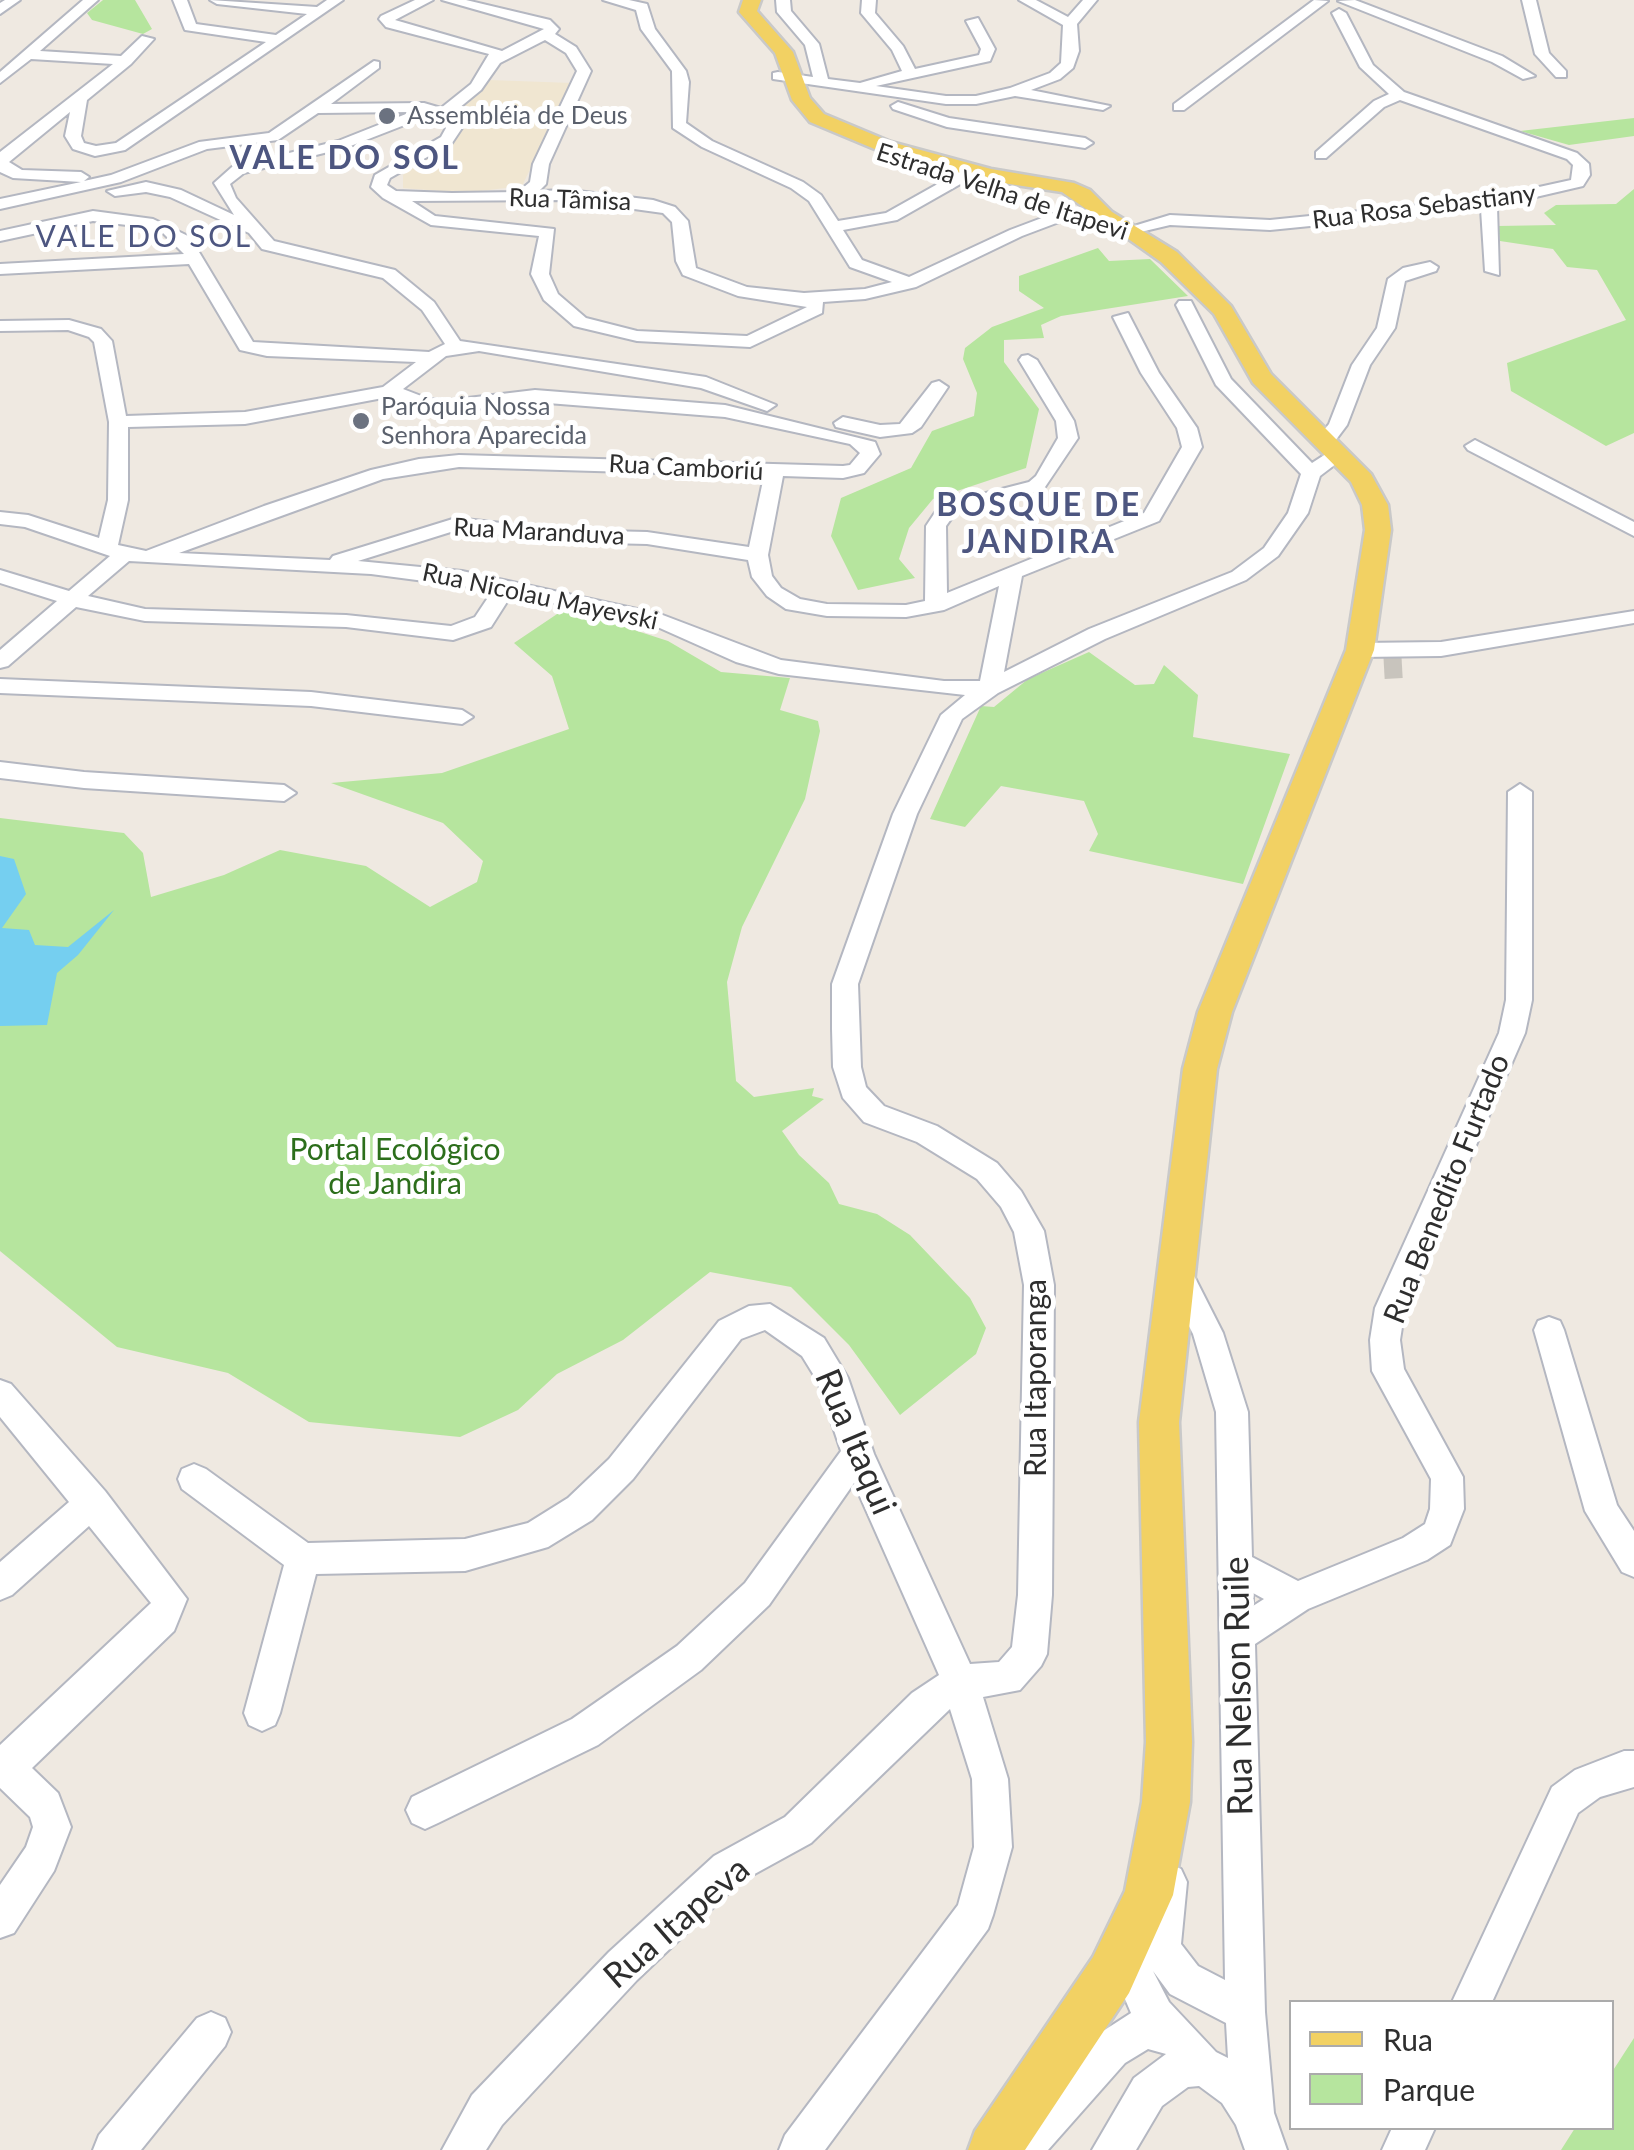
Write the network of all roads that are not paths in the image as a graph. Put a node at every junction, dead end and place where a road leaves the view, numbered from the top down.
1 (12, 0) edge
2 (91, 0) edge
3 (180, 0) edge
4 (217, 0) edge
5 (336, 0) edge
6 (449, 0) edge
7 (610, 0) edge
8 (739, 0) edge
9 (752, 0) edge
10 (783, 0) edge
11 (869, 0) edge
12 (1026, 0) edge
13 (1090, 0) edge
14 (1529, 0) edge
15 (420, 1) edge
16 (644, 3) edge
17 (1334, 4) edge
18 (0, 10) edge
19 (320, 11) junction
20 (973, 20) dead end
21 (1070, 23) junction
22 (546, 34) junction
23 (147, 39) dead end
24 (278, 40) junction
25 (492, 54) junction
26 (30, 55) junction
27 (126, 61) junction
28 (374, 65) dead end
29 (1534, 67) junction
30 (910, 74) junction
31 (1561, 74) dead end
32 (786, 78) junction
33 (0, 79) edge
34 (822, 83) junction
35 (849, 86) junction
36 (877, 91) junction
37 (1014, 92) junction
38 (1399, 95) junction
39 (80, 100) junction
40 (1104, 106) dead end
41 (1180, 107) dead end
42 (315, 109) junction
43 (439, 110) junction
44 (1086, 143) dead end
45 (1321, 155) dead end
46 (413, 160) junction
47 (966, 174) junction
48 (115, 179) junction
49 (222, 182) junction
50 (538, 184) junction
51 (1028, 188) junction
52 (569, 195) junction
53 (182, 196) junction
54 (521, 197) junction
55 (33, 202) junction
56 (1092, 202) junction
57 (414, 203) junction
58 (1043, 203) junction
59 (1489, 203) junction
60 (0, 207) edge
61 (1069, 213) junction
62 (831, 227) junction
63 (252, 230) junction
64 (1016, 233) junction
65 (1140, 234) junction
66 (0, 236) edge
67 (192, 260) junction
68 (1430, 267) dead end
69 (74, 268) junction
70 (0, 269) edge
71 (1493, 271) dead end
72 (910, 283) junction
73 (0, 285) edge
74 (804, 298) junction
75 (1184, 305) dead end
76 (1122, 318) dead end
77 (0, 326) edge
78 (454, 346) junction
79 (429, 357) junction
80 (1028, 360) dead end
81 (939, 386) dead end
82 (388, 392) junction
83 (118, 422) junction
84 (1474, 446) dead end
85 (1325, 456) junction
86 (774, 472) junction
87 (0, 518) edge
88 (1634, 530) edge
89 (126, 553) junction
90 (758, 555) junction
91 (324, 565) junction
92 (1012, 573) junction
93 (0, 576) edge
94 (506, 587) junction
95 (70, 600) junction
96 (936, 605) junction
97 (1634, 617) edge
98 (1634, 632) edge
99 (0, 661) edge
100 (1375, 663) junction
101 (0, 686) edge
102 (990, 688) junction
103 (948, 701) junction
104 (462, 717) dead end
105 (0, 770) edge
106 (1520, 792) dead end
107 (284, 793) dead end
108 (1176, 1271) junction
109 (1549, 1330) dead end
110 (4, 1405) edge
111 (858, 1454) junction
112 (194, 1480) dead end
113 (92, 1502) junction
114 (304, 1559) junction
115 (1634, 1561) edge
116 (1236, 1566) junction
117 (0, 1584) edge
118 (1296, 1598) junction
119 (1238, 1636) junction
120 (960, 1682) junction
121 (262, 1713) dead end
122 (1169, 1742) junction
123 (3, 1766) edge
124 (1634, 1769) edge
125 (425, 1810) dead end
126 (1149, 1895) junction
127 (0, 1920) edge
128 (1473, 2000) edge
129 (1245, 2012) junction
130 (211, 2032) dead end
131 (1189, 2051) junction
132 (1259, 2131) edge
133 (114, 2150) edge
134 (462, 2150) edge
135 (800, 2150) edge
136 (994, 2150) edge
137 (1020, 2150) edge
138 (1113, 2150) edge

1 - 18 street
2 - 26 street
3 - 24 street
4 - 19 street
5 - 19 street
6 - 22 street
7 - 16 street
8 - 32 main road, Estrada Velha de Itapevi
9 - 32 main road, Estrada Velha de Itapevi
10 - 34 street
11 - 30 street
12 - 21 street
13 - 21 street
14 - 29 street
15 - 25 street
16 - 62 street
17 - 29 street
17 - 38 street, Rua Rosa Sebastiany
17 - 41 street
19 - 24 street
20 - 30 street
21 - 37 street
22 - 25 street
22 - 50 street
23 - 27 street
24 - 39 street
25 - 43 street
26 - 27 street
26 - 33 street
27 - 39 street
28 - 42 street
29 - 31 street
30 - 35 street
32 - 34 street
32 - 47 main road, Estrada Velha de Itapevi
32 - 51 main road, Estrada Velha de Itapevi
34 - 35 street
35 - 36 street
36 - 37 street
36 - 44 street
37 - 40 street
38 - 45 street
38 - 59 street, Rua Rosa Sebastiany
39 - 48 street
42 - 43 street
42 - 48 street
43 - 46 street
43 - 49 street
46 - 57 street
46 - 57 street, Rua Tâmisa
47 - 51 main road, Estrada Velha de Itapevi
47 - 62 street
48 - 55 street
49 - 53 street
49 - 63 street
50 - 52 street
50 - 54 street
51 - 56 main road, Estrada Velha de Itapevi
51 - 58 main road, Estrada Velha de Itapevi
52 - 54 street, Rua Tâmisa
52 - 74 street, Rua Tâmisa
53 - 55 street
53 - 63 street
54 - 57 street, Rua Tâmisa
55 - 60 street
56 - 61 main road
56 - 65 main road, Estrada Velha de Itapevi
57 - 74 street
58 - 61 main road, Estrada Velha de Itapevi
58 - 64 street, Rua Tâmisa
59 - 65 street, Rua Rosa Sebastiany
59 - 71 street
61 - 64 street, Rua Tâmisa
61 - 65 main road, Estrada Velha de Itapevi
62 - 72 street
63 - 78 street
64 - 72 street, Rua Tâmisa
65 - 85 main road
66 - 67 street
67 - 69 street
67 - 79 street
68 - 85 street
69 - 70 street
69 - 73 street
72 - 74 street, Rua Tâmisa
75 - 85 street
76 - 92 street
77 - 83 street
78 - 79 street
78 - 81 street
79 - 82 street
80 - 96 street
82 - 83 street
82 - 86 street, Rua Camboriú
83 - 89 street
84 - 88 street
85 - 100 main road
85 - 102 street
86 - 89 street, Rua Camboriú
86 - 90 street
87 - 89 street, Rua Nicolau Mayevski
89 - 91 street, Rua Nicolau Mayevski
89 - 95 street, Rua Camboriú
90 - 91 street, Rua Maranduva
90 - 96 street
91 - 94 street, Rua Nicolau Mayevski
92 - 96 street
92 - 102 street
93 - 95 street
94 - 95 street
94 - 103 street, Rua Nicolau Mayevski
95 - 99 street, Rua Camboriú
97 - 100 street
98 - 100 street
100 - 108 main road
101 - 104 street
102 - 103 street
103 - 120 street, Rua Itaporanga
105 - 107 street
106 - 118 street, Rua Benedito Furtado
108 - 116 street, Rua Nelson Ruile
108 - 122 main road
109 - 115 street
110 - 113 street
111 - 114 street, Rua Itaqui
111 - 120 street, Rua Itaqui
111 - 125 street
112 - 114 street
113 - 117 street
113 - 123 street
114 - 121 street
116 - 118 street
116 - 119 street, Rua Nelson Ruile
118 - 119 street, Rua Benedito Furtado
119 - 129 street, Rua Nelson Ruile
120 - 134 street, Rua Itapeva
120 - 135 street, Rua Itaqui
122 - 126 main road
122 - 129 street
123 - 127 street
124 - 128 street
126 - 131 street
126 - 136 main road
129 - 132 street, Rua Nelson Ruile
130 - 133 street
131 - 132 street
131 - 137 street
131 - 138 street

